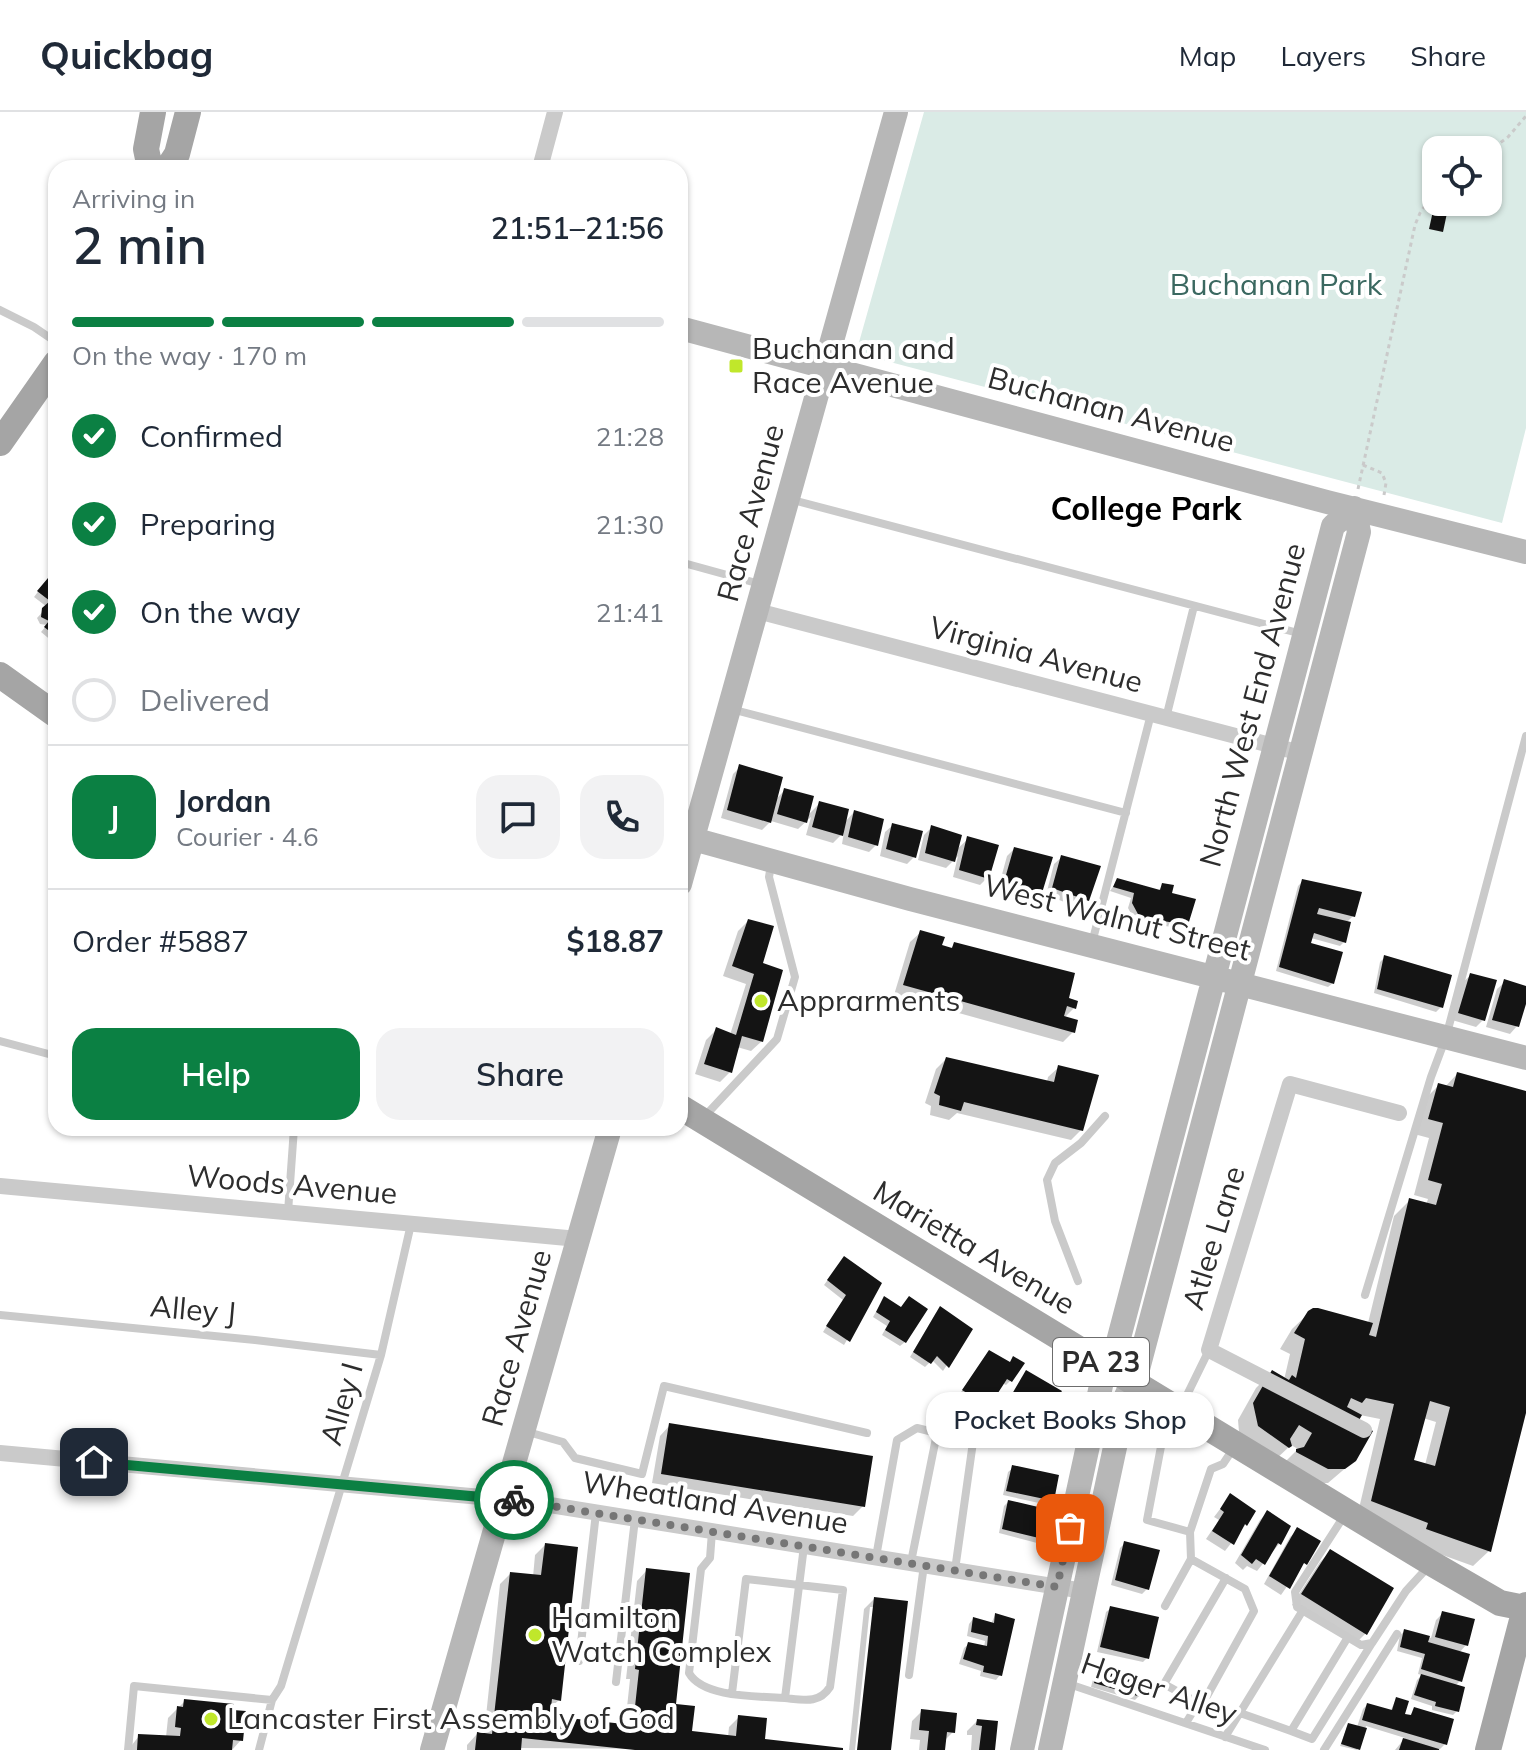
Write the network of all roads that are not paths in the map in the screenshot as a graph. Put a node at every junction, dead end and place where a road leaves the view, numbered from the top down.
1 (153, 112) edge
2 (188, 112) edge
3 (555, 112) edge
4 (896, 112) edge
5 (148, 160) edge
6 (173, 160) edge
7 (542, 160) edge
8 (0, 310) edge
9 (688, 330) edge
10 (48, 337) edge
11 (825, 367) junction
12 (48, 374) edge
13 (0, 443) edge
14 (788, 498) junction
15 (1354, 508) junction
16 (1526, 552) edge
17 (688, 564) edge
18 (764, 586) junction
19 (1194, 606) junction
20 (757, 611) junction
21 (1304, 635) junction
22 (0, 675) edge
23 (48, 709) edge
24 (730, 709) junction
25 (1159, 716) junction
26 (1526, 736) edge
27 (1275, 746) junction
28 (1301, 753) junction
29 (1126, 813) junction
30 (693, 839) junction
31 (688, 856) edge
32 (772, 860) junction
33 (1092, 944) junction
34 (1214, 976) junction
35 (1240, 983) junction
36 (1446, 1037) junction
37 (0, 1041) edge
38 (48, 1054) edge
39 (1526, 1058) edge
40 (1399, 1113) dead end
41 (690, 1114) edge
42 (1105, 1116) dead end
43 (293, 1136) edge
44 (608, 1136) edge
45 (0, 1186) edge
46 (288, 1212) junction
47 (411, 1224) junction
48 (578, 1239) junction
49 (1078, 1281) dead end
50 (1365, 1295) dead end
51 (0, 1315) edge
52 (1209, 1350) junction
53 (381, 1355) junction
54 (1109, 1367) junction
55 (1133, 1381) junction
56 (1176, 1407) junction
57 (1120, 1427) junction
58 (523, 1430) junction
59 (1364, 1430) dead end
60 (867, 1433) dead end
61 (937, 1433) junction
62 (1236, 1444) junction
63 (0, 1453) edge
64 (343, 1485) junction
65 (504, 1499) junction
66 (1347, 1511) junction
67 (596, 1512) junction
68 (635, 1518) junction
69 (713, 1531) junction
70 (1190, 1532) junction
71 (804, 1546) junction
72 (876, 1557) junction
73 (1191, 1559) junction
74 (1431, 1563) junction
75 (917, 1564) junction
76 (955, 1570) junction
77 (1226, 1578) junction
78 (799, 1585) junction
79 (1057, 1587) junction
80 (1084, 1591) junction
81 (1165, 1606) dead end
82 (1526, 1607) edge
83 (1303, 1610) junction
84 (1397, 1634) dead end
85 (1348, 1637) junction
86 (1372, 1643) junction
87 (579, 1661) dead end
88 (1039, 1673) junction
89 (909, 1675) dead end
90 (616, 1682) dead end
91 (1064, 1682) junction
92 (732, 1693) junction
93 (785, 1698) junction
94 (272, 1700) junction
95 (1198, 1703) junction
96 (1240, 1713) junction
97 (1186, 1723) junction
98 (1291, 1731) junction
99 (1225, 1737) junction
100 (1243, 1746) edge
101 (128, 1750) edge
102 (259, 1750) edge
103 (432, 1750) edge
104 (1022, 1750) edge
105 (1050, 1750) edge
106 (1265, 1750) edge
107 (1324, 1750) edge
108 (1488, 1750) edge

1 - 5 main road
2 - 6 main road
3 - 7 street
4 - 11 street, Race Avenue
8 - 10 lane
9 - 11 street, Buchanan Avenue
11 - 14 street, Race Avenue
11 - 15 street, Buchanan Avenue
12 - 13 main road
14 - 18 street, Race Avenue
14 - 19 lane
15 - 16 street, Buchanan Avenue
15 - 21 street, North West End Avenue
15 - 28 street, North West End Avenue
17 - 18 lane
18 - 20 street, Race Avenue
19 - 21 lane
19 - 25 lane
20 - 24 street, Race Avenue
20 - 25 street, Virginia Avenue
21 - 27 street, North West End Avenue
22 - 23 main road
24 - 29 lane
24 - 30 street, Race Avenue
25 - 27 street, Virginia Avenue
25 - 29 lane
26 - 36 lane
27 - 28 street, Virginia Avenue
27 - 34 street, North West End Avenue
28 - 35 street, North West End Avenue
29 - 33 lane
30 - 31 street, Race Avenue
30 - 32 street, West Walnut Street
32 - 33 street, West Walnut Street
32 - 41 lane
33 - 34 street, West Walnut Street
34 - 35 street, West Walnut Street
34 - 54 street, North West End Avenue
35 - 36 street, West Walnut Street
35 - 55 street, North West End Avenue
36 - 39 street, West Walnut Street
36 - 50 lane
37 - 38 lane
40 - 52 street, Atlee Lane
41 - 54 main road, Marietta Avenue / PA 23
42 - 49 lane
43 - 46 lane
44 - 48 street, Race Avenue
45 - 46 street, Woods Avenue
46 - 47 street, Woods Avenue
47 - 48 street, Woods Avenue
47 - 53 lane, Alley I
48 - 58 street, Race Avenue
51 - 53 lane, Alley J
52 - 56 lane
52 - 59 street, Atlee Lane
53 - 64 lane, Alley I
54 - 55 main road, Marietta Avenue / PA 23
54 - 79 street, North West End Avenue
55 - 56 main road, Marietta Avenue / PA 23
55 - 57 street, North West End Avenue
56 - 62 main road, Marietta Avenue / PA 23
57 - 70 lane
57 - 80 street, North West End Avenue
58 - 60 lane
58 - 65 street, Race Avenue
61 - 72 lane
61 - 75 lane
61 - 76 lane
62 - 66 main road, Marietta Avenue / PA 23
62 - 70 lane
63 - 64 street, Wheatland Avenue
64 - 65 street, Wheatland Avenue
64 - 94 lane, Alley I
65 - 67 street, Wheatland Avenue
65 - 103 street, Race Avenue
66 - 74 main road, Marietta Avenue / PA 23
66 - 83 lane
67 - 68 street, Wheatland Avenue
67 - 87 lane
68 - 69 street, Wheatland Avenue
68 - 90 lane
69 - 71 street, Wheatland Avenue
69 - 92 lane
70 - 73 lane
71 - 72 street, Wheatland Avenue
71 - 78 lane
72 - 75 street, Wheatland Avenue
73 - 77 lane
73 - 81 lane
74 - 82 main road, Marietta Avenue / PA 23
74 - 86 lane
75 - 76 street, Wheatland Avenue
75 - 89 lane
76 - 79 street, Wheatland Avenue
77 - 95 lane
77 - 95 lane
78 - 92 lane
78 - 93 lane
78 - 93 lane
79 - 80 street, Wheatland Avenue
79 - 88 street, North West End Avenue
80 - 91 street, North West End Avenue
82 - 108 main road
83 - 85 lane
83 - 96 lane
84 - 107 lane
85 - 86 lane
85 - 98 lane
86 - 98 lane
88 - 91 lane, Hager Alley
88 - 104 street, North West End Avenue
91 - 97 lane, Hager Alley
91 - 105 street, North West End Avenue
92 - 93 lane
94 - 101 lane
94 - 102 lane, Alley I
95 - 97 lane
96 - 98 lane
96 - 99 lane
97 - 99 lane, Hager Alley
99 - 100 lane, Hager Alley
100 - 106 lane, Hager Alley

